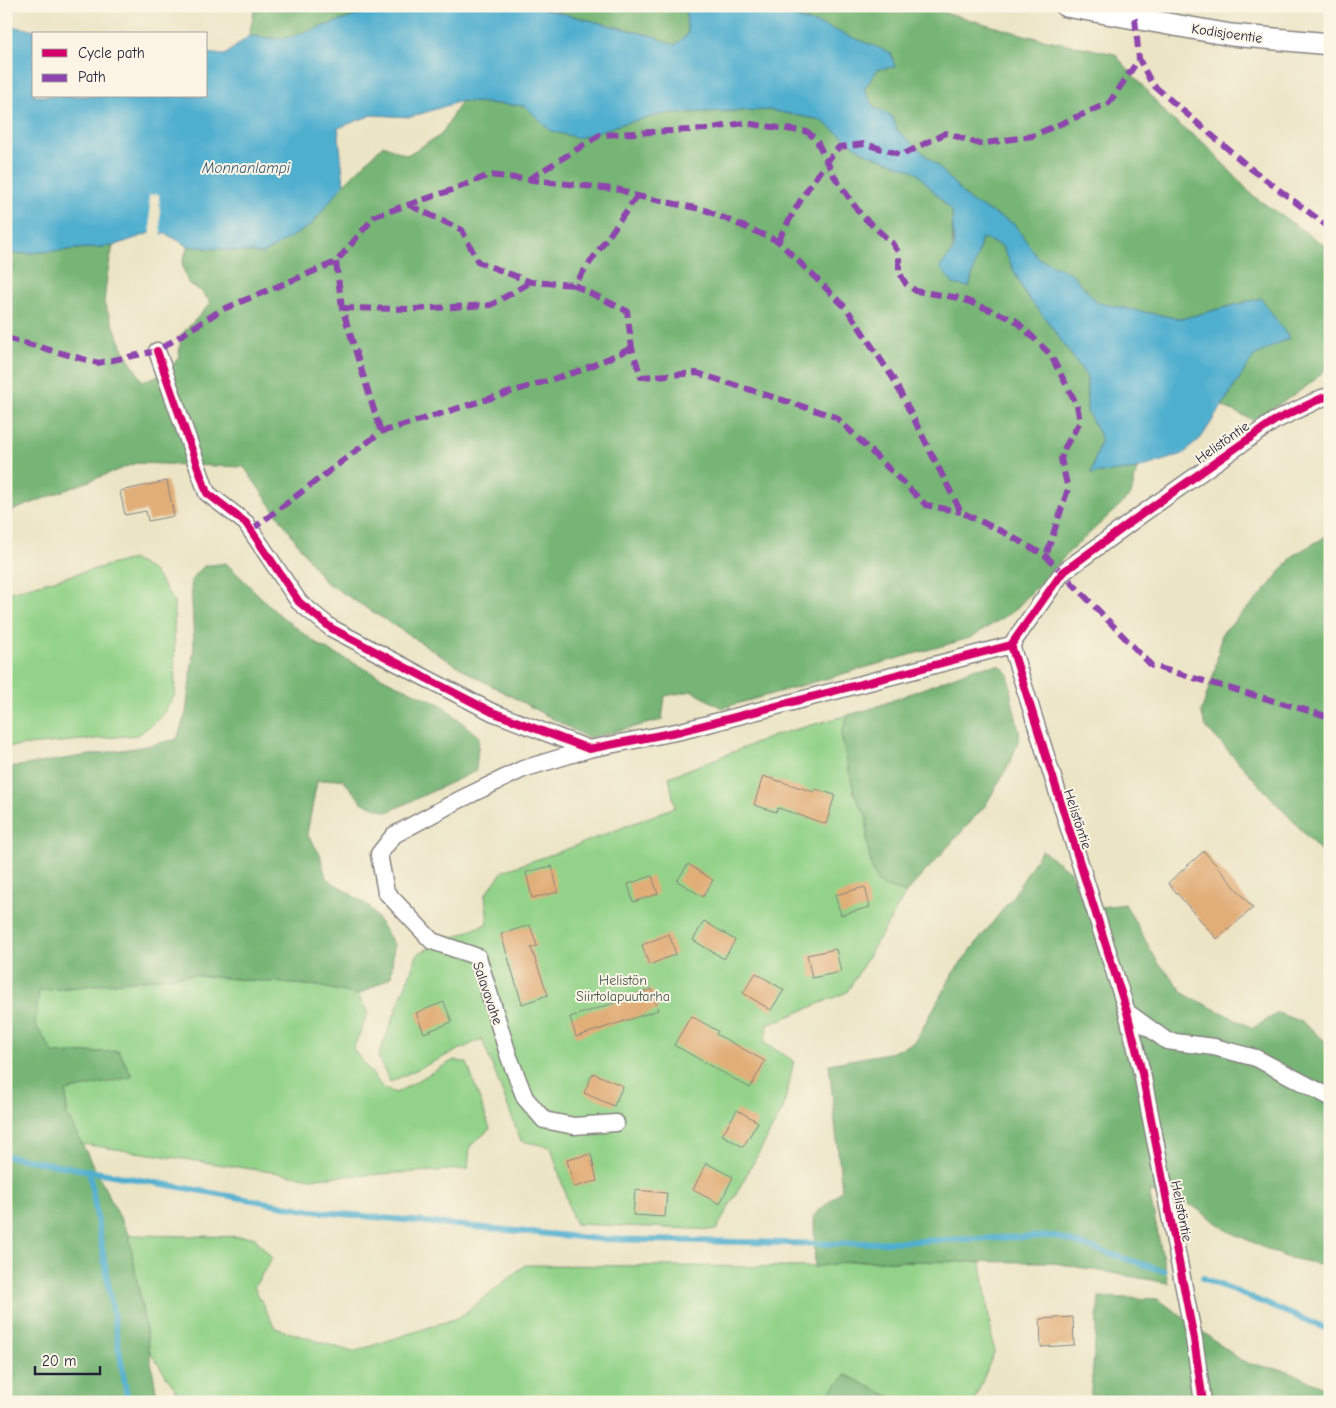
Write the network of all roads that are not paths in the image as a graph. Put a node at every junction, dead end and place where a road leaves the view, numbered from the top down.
1 (1066, 6) edge
2 (1135, 12) edge
3 (1330, 44) edge
4 (157, 351) dead end
5 (1330, 396) edge
6 (1011, 645) junction
7 (588, 749) junction
8 (1126, 1012) junction
9 (1330, 1097) edge
10 (616, 1123) dead end
11 (1203, 1402) edge

1 - 2 street, Kodisjoentie
2 - 3 street, Kodisjoentie
4 - 7 street
5 - 6 street, Helistöntie
6 - 7 street
6 - 8 street, Helistöntie
7 - 10 street, Salavavahe
8 - 9 street
8 - 11 street, Helistöntie

